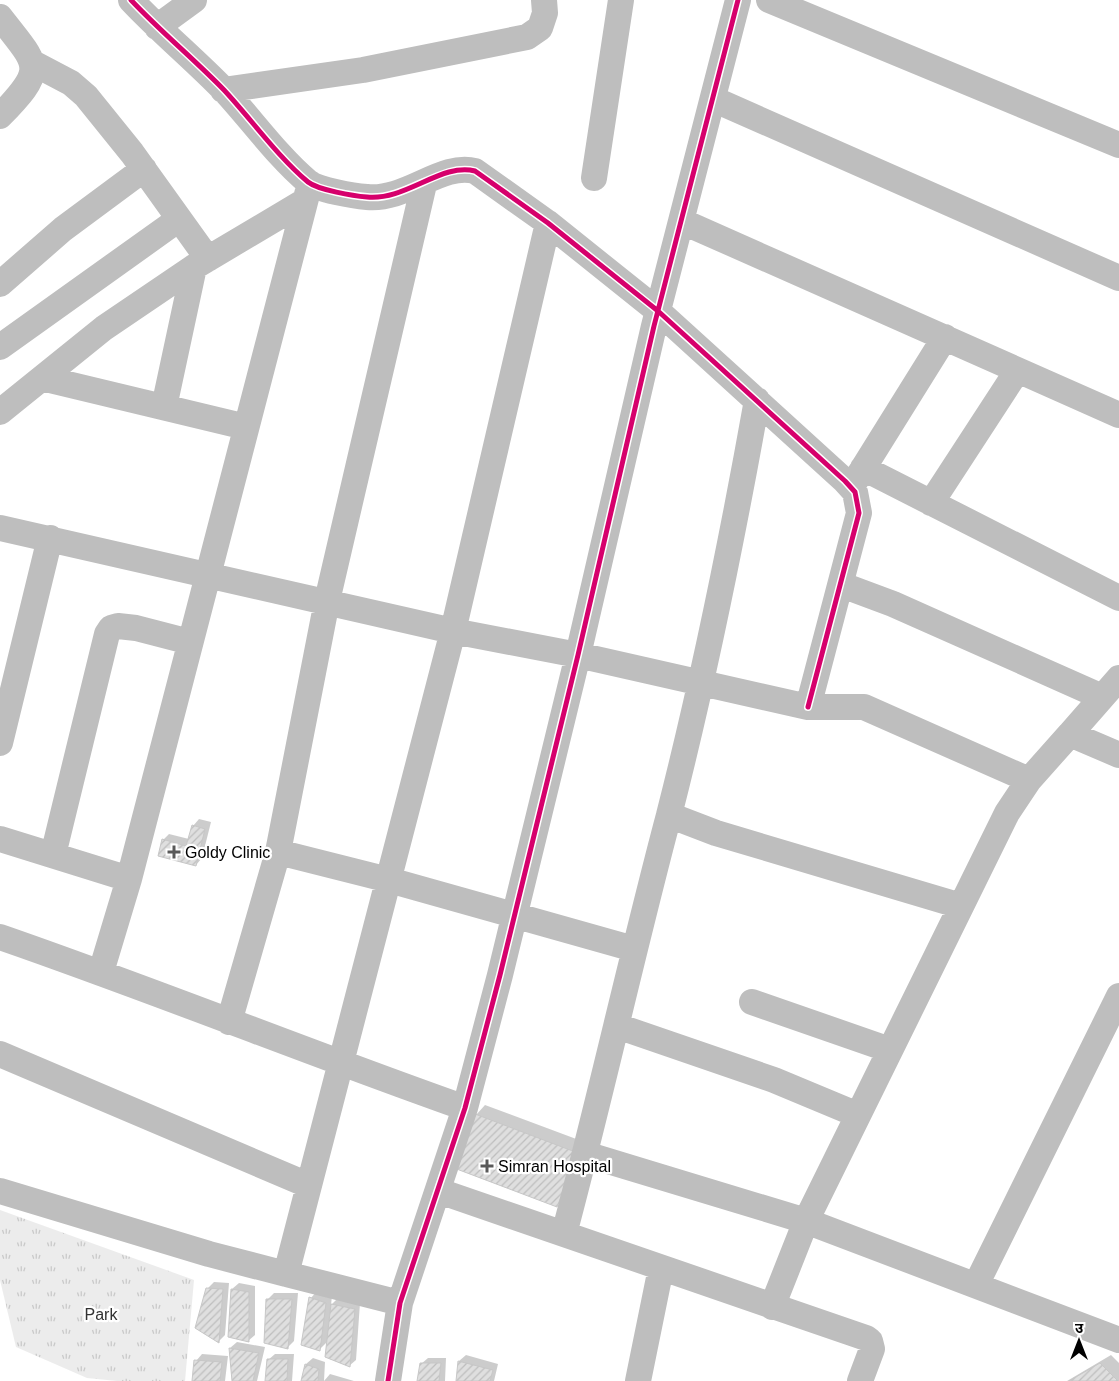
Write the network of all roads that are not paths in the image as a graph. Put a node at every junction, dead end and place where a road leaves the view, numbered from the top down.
1 (131, 0) edge
2 (194, 0) edge
3 (544, 0) edge
4 (621, 0) edge
5 (738, 0) edge
6 (769, 0) edge
7 (0, 17) edge
8 (157, 28) junction
9 (33, 63) junction
10 (224, 90) junction
11 (713, 100) junction
12 (0, 116) edge
13 (1119, 145) edge
14 (144, 169) junction
15 (594, 178) dead end
16 (424, 184) junction
17 (307, 192) junction
18 (179, 219) junction
19 (681, 221) junction
20 (548, 222) junction
21 (201, 263) junction
22 (1119, 278) edge
23 (0, 284) edge
24 (658, 311) junction
25 (945, 337) junction
26 (0, 347) edge
27 (1016, 371) junction
28 (42, 378) junction
29 (758, 400) junction
30 (164, 407) junction
31 (0, 412) edge
32 (1119, 415) edge
33 (246, 427) junction
34 (857, 478) junction
35 (931, 503) junction
36 (0, 528) edge
37 (50, 538) junction
38 (207, 574) junction
39 (842, 585) junction
40 (1119, 598) edge
41 (327, 601) junction
42 (453, 631) junction
43 (190, 642) junction
44 (578, 655) junction
45 (702, 684) junction
46 (1111, 688) edge
47 (808, 707) junction
48 (1070, 734) junction
49 (0, 743) edge
50 (1119, 755) edge
51 (1029, 780) junction
52 (669, 815) junction
53 (0, 839) edge
54 (278, 852) junction
55 (53, 855) junction
56 (129, 879) junction
57 (388, 880) junction
58 (961, 906) junction
59 (514, 915) junction
60 (0, 938) edge
61 (634, 949) junction
62 (101, 972) junction
63 (1119, 996) edge
64 (752, 1002) dead end
65 (229, 1022) junction
66 (617, 1026) junction
67 (890, 1050) junction
68 (0, 1054) edge
69 (341, 1065) junction
70 (465, 1108) junction
71 (858, 1115) junction
72 (586, 1154) junction
73 (308, 1185) junction
74 (0, 1191) edge
75 (439, 1191) junction
76 (806, 1221) junction
77 (564, 1234) junction
78 (661, 1268) junction
79 (286, 1274) junction
80 (976, 1285) junction
81 (400, 1303) junction
82 (772, 1307) junction
83 (1119, 1340) edge
84 (388, 1381) edge
85 (638, 1381) edge
86 (860, 1381) edge

1 - 8 street
2 - 8 street
3 - 10 street
4 - 15 street
5 - 11 street
6 - 13 street
7 - 9 street
8 - 10 street
9 - 12 street
9 - 14 street
10 - 17 street
11 - 19 street
11 - 22 street
14 - 18 street
14 - 23 street
16 - 17 street
16 - 20 street
16 - 41 street
17 - 21 street
17 - 33 street
18 - 21 street
18 - 26 street
19 - 24 street
19 - 25 street
20 - 24 street
20 - 42 street
21 - 28 street
21 - 30 street
24 - 29 street
24 - 44 street
25 - 27 street
25 - 34 street
27 - 32 street
27 - 35 street
28 - 30 street
28 - 31 street
29 - 34 street
29 - 45 street
30 - 33 street
33 - 38 street
34 - 35 street
34 - 39 street
35 - 40 street
36 - 37 street
37 - 38 street
37 - 49 street
38 - 41 street
38 - 43 street
39 - 46 street
39 - 47 street
41 - 42 street
41 - 54 street
42 - 44 street
42 - 57 street
43 - 55 street
43 - 56 street
44 - 45 street
44 - 59 street
45 - 47 street
45 - 52 street
46 - 48 street
47 - 51 street
48 - 50 street
48 - 51 street
51 - 58 street
52 - 58 street
52 - 61 street
53 - 55 street
54 - 57 street
54 - 65 street
55 - 56 street
56 - 62 street
57 - 59 street
57 - 69 street
58 - 67 street
59 - 61 street
59 - 70 street
60 - 62 street
61 - 66 street
62 - 65 street
63 - 80 street
64 - 67 street
65 - 69 street
66 - 71 street
66 - 72 street
67 - 71 street
68 - 73 street
69 - 70 street
69 - 73 street
70 - 75 street
71 - 76 street
72 - 76 street
72 - 77 street
73 - 79 street
74 - 79 street
75 - 77 street
75 - 81 street
76 - 80 street
76 - 82 street
77 - 78 street
78 - 82 street
78 - 85 street
79 - 81 street
80 - 83 street
81 - 84 street
82 - 86 street

